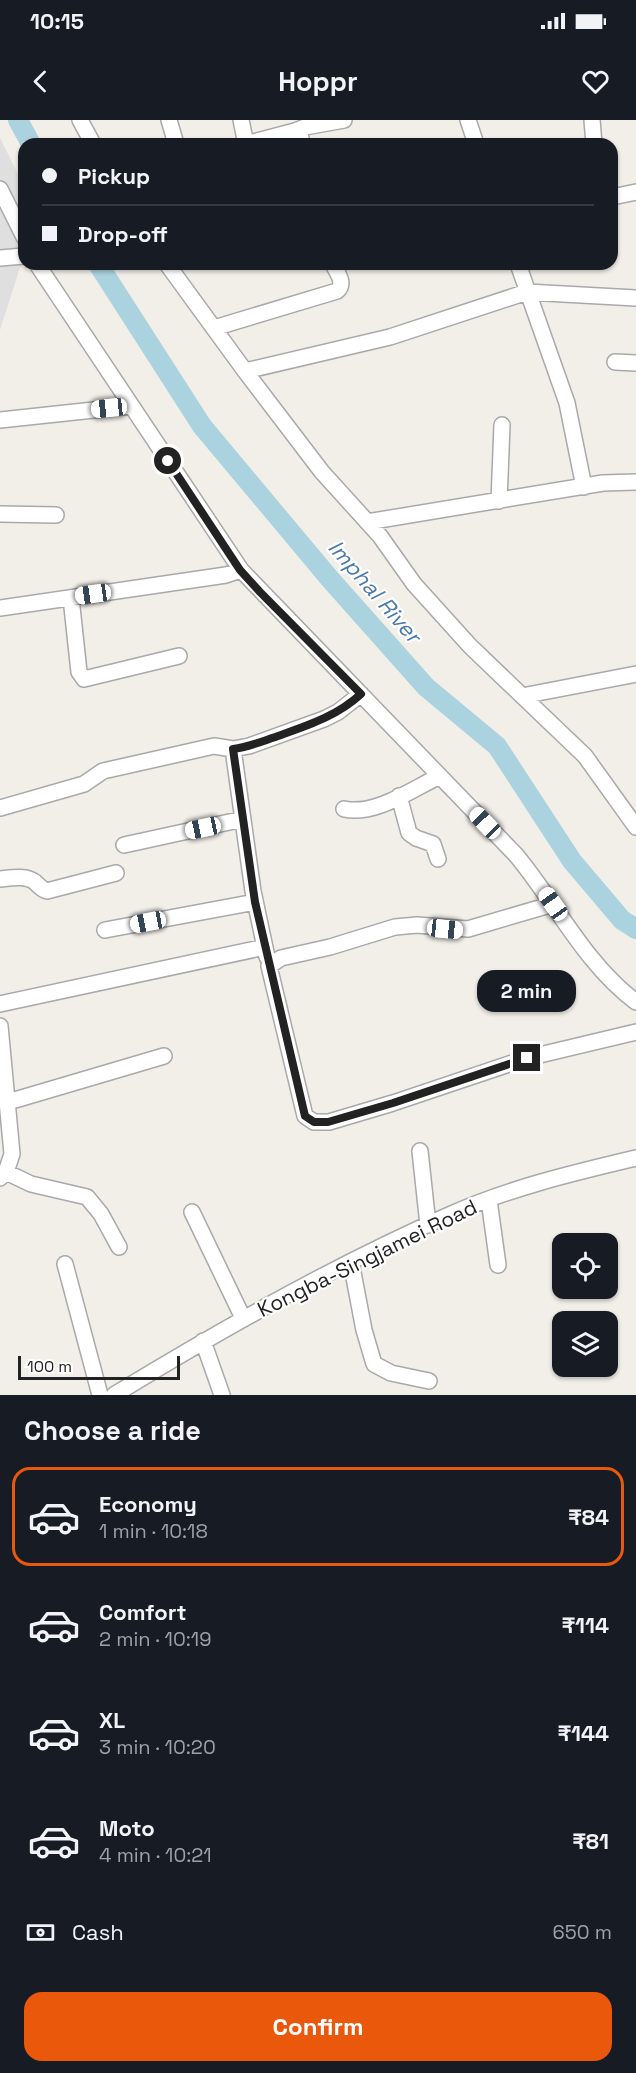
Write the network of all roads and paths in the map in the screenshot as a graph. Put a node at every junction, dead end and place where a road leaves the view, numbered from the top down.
1 (80, 120) edge
2 (169, 120) edge
3 (241, 120) edge
4 (344, 120) edge
5 (468, 120) edge
6 (592, 120) edge
7 (299, 137) edge
8 (90, 138) edge
9 (174, 138) edge
10 (245, 138) edge
11 (474, 138) edge
12 (594, 138) edge
13 (0, 189) edge
14 (636, 192) edge
15 (618, 196) edge
16 (18, 225) edge
17 (18, 256) edge
18 (0, 258) edge
19 (41, 270) edge
20 (171, 270) edge
21 (336, 270) edge
22 (520, 270) edge
23 (527, 292) junction
24 (636, 298) edge
25 (214, 328) junction
26 (615, 362) dead end
27 (636, 363) edge
28 (244, 371) junction
29 (131, 406) junction
30 (0, 420) edge
31 (502, 425) dead end
32 (636, 482) edge
33 (584, 487) junction
34 (499, 501) junction
35 (0, 514) edge
36 (56, 515) dead end
37 (367, 522) junction
38 (240, 570) junction
39 (71, 598) junction
40 (0, 608) edge
41 (179, 656) dead end
42 (636, 674) edge
43 (361, 694) junction
44 (522, 696) junction
45 (233, 749) junction
46 (440, 776) junction
47 (399, 796) junction
48 (0, 808) edge
49 (344, 809) dead end
50 (243, 819) junction
51 (636, 827) edge
52 (124, 845) dead end
53 (438, 859) dead end
54 (116, 873) dead end
55 (0, 879) edge
56 (255, 902) junction
57 (553, 904) junction
58 (105, 930) dead end
59 (265, 947) junction
60 (269, 966) junction
61 (636, 1002) edge
62 (0, 1004) edge
63 (0, 1026) edge
64 (636, 1032) edge
65 (164, 1056) dead end
66 (8, 1102) junction
67 (420, 1150) dead end
68 (636, 1158) edge
69 (3, 1175) edge
70 (489, 1200) junction
71 (192, 1212) dead end
72 (428, 1225) junction
73 (119, 1247) dead end
74 (351, 1262) junction
75 (65, 1264) dead end
76 (498, 1265) dead end
77 (243, 1318) junction
78 (203, 1341) junction
79 (429, 1381) dead end
80 (100, 1395) edge
81 (114, 1395) edge
82 (222, 1395) edge

1 - 8 street
2 - 9 street
3 - 10 street
4 - 7 street
5 - 11 street
6 - 12 street
13 - 16 street
14 - 15 street
17 - 18 street
19 - 29 street
20 - 25 street
21 - 25 street
22 - 23 street
23 - 24 street
23 - 28 street
23 - 33 street
25 - 28 street
26 - 27 street
28 - 37 street
29 - 30 street
29 - 38 street
31 - 34 street
32 - 33 street
33 - 34 street
34 - 37 street
35 - 36 street
37 - 44 street
38 - 39 street
38 - 43 street
39 - 40 street
39 - 41 street
42 - 44 street
43 - 45 street
43 - 46 street
44 - 51 street
45 - 48 street
45 - 50 street
46 - 47 street
46 - 57 street
47 - 49 street
47 - 53 street
50 - 52 street
50 - 56 street
54 - 55 street
56 - 58 street
56 - 59 street
57 - 60 street
57 - 61 street
59 - 60 street
59 - 62 street
60 - 64 street
63 - 66 street
65 - 66 street
66 - 69 street
67 - 72 street
68 - 70 street, Kongba-Singjamei Road
69 - 73 street
70 - 72 street, Kongba-Singjamei Road
70 - 76 street
71 - 77 street
72 - 74 street, Kongba-Singjamei Road
74 - 77 street, Kongba-Singjamei Road
74 - 79 street
75 - 80 street
77 - 78 street, Kongba-Singjamei Road
78 - 81 street, Kongba-Singjamei Road
78 - 82 street

